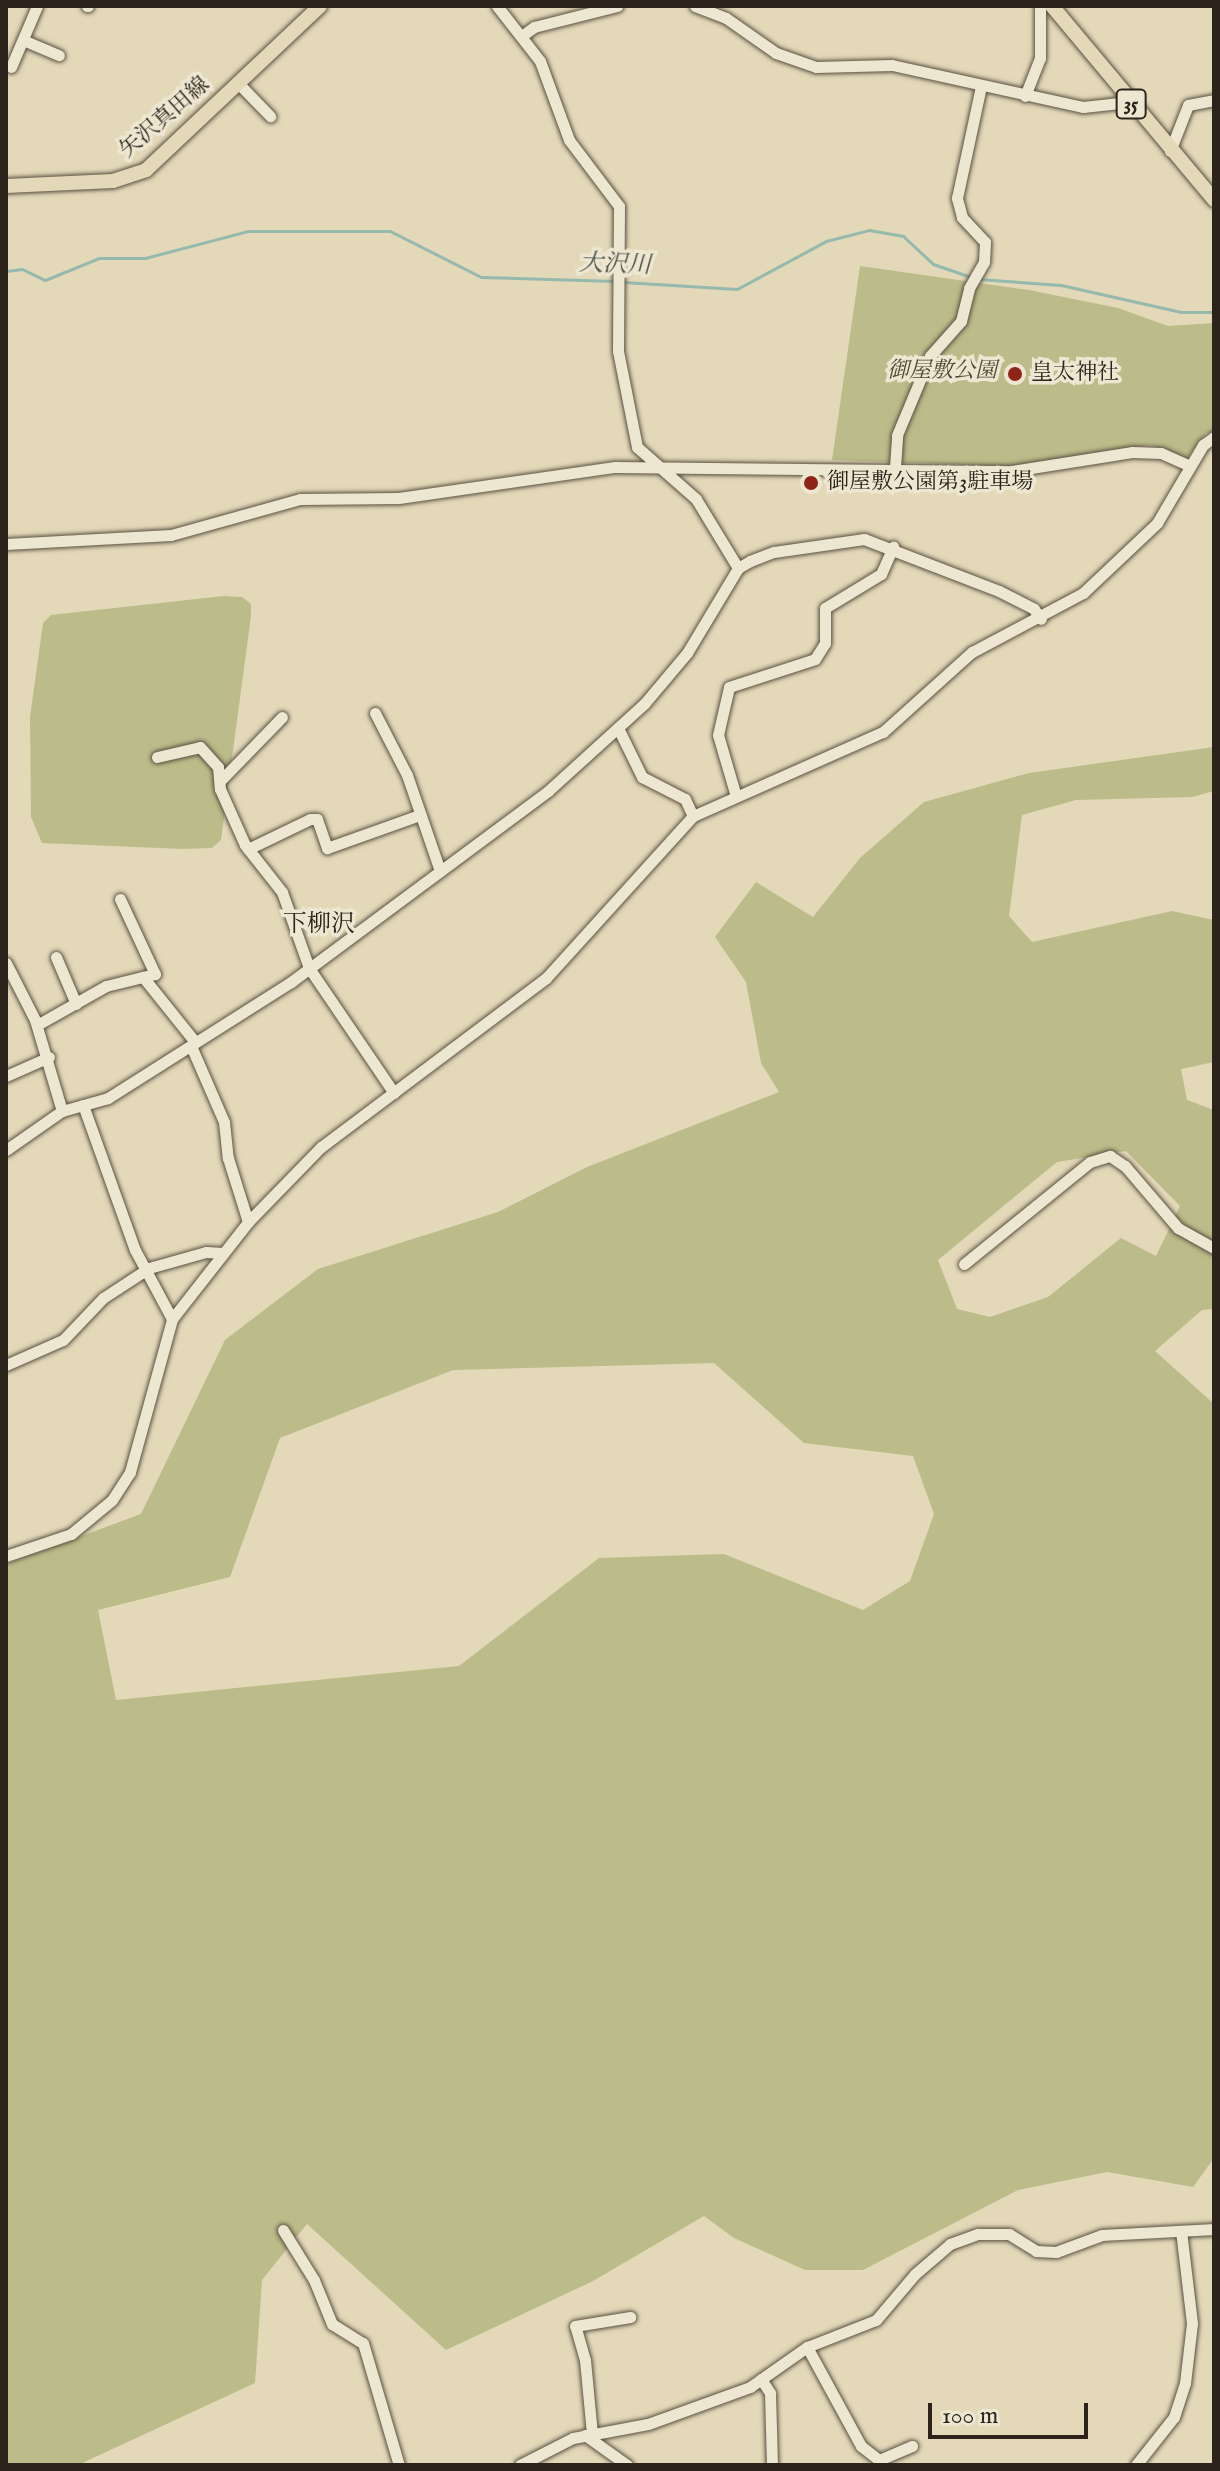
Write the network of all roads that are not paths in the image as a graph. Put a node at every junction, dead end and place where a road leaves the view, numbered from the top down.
1 (37, 6) edge
2 (320, 6) edge
3 (497, 6) edge
4 (617, 6) edge
5 (695, 6) edge
6 (1040, 6) edge
7 (1052, 6) edge
8 (523, 35) junction
9 (23, 40) junction
10 (59, 55) dead end
11 (11, 67) dead end
12 (239, 84) junction
13 (981, 86) junction
14 (1025, 96) junction
15 (1214, 100) edge
16 (1129, 102) junction
17 (270, 116) dead end
18 (1170, 151) junction
19 (6, 186) edge
20 (1214, 200) edge
21 (1214, 437) edge
22 (1190, 466) junction
23 (895, 467) junction
24 (657, 469) junction
25 (6, 544) edge
26 (893, 547) junction
27 (738, 568) junction
28 (1041, 619) junction
29 (375, 713) dead end
30 (282, 717) dead end
31 (618, 728) junction
32 (157, 757) dead end
33 (220, 781) junction
34 (735, 793) junction
35 (417, 816) junction
36 (693, 816) junction
37 (248, 849) junction
38 (439, 868) junction
39 (120, 899) dead end
40 (56, 957) dead end
41 (6, 963) edge
42 (309, 968) junction
43 (143, 977) junction
44 (76, 1004) junction
45 (37, 1025) junction
46 (193, 1044) junction
47 (49, 1057) junction
48 (6, 1076) edge
49 (394, 1093) junction
50 (83, 1105) junction
51 (62, 1111) junction
52 (6, 1150) edge
53 (248, 1222) junction
54 (1214, 1248) edge
55 (223, 1253) junction
56 (964, 1264) dead end
57 (149, 1268) junction
58 (172, 1319) junction
59 (6, 1365) edge
60 (6, 1556) edge
61 (1214, 2229) edge
62 (283, 2230) dead end
63 (1181, 2231) junction
64 (630, 2317) dead end
65 (807, 2347) junction
66 (761, 2379) junction
67 (589, 2435) junction
68 (912, 2446) dead end
69 (399, 2465) edge
70 (520, 2465) edge
71 (627, 2465) edge
72 (772, 2465) edge
73 (1136, 2465) edge

1 - 9 street
2 - 12 main road, 矢沢真田線
3 - 8 street
4 - 8 street
5 - 13 street
6 - 14 street
7 - 16 main road, 35
8 - 24 street
9 - 10 street
9 - 11 street
12 - 17 street
12 - 19 main road, 矢沢真田線
13 - 14 street
13 - 23 street
14 - 16 street
15 - 18 street
16 - 18 main road, 35
18 - 20 main road, 35
21 - 22 street
22 - 23 street
22 - 28 street
23 - 24 street
24 - 25 street
24 - 27 street
26 - 27 street
26 - 28 street
26 - 34 street
27 - 31 street
28 - 34 street
29 - 35 street
30 - 33 street
31 - 36 street
31 - 38 street
32 - 33 street
33 - 37 street
34 - 36 street
35 - 37 street
35 - 38 street
36 - 49 street
37 - 42 street
38 - 42 street
39 - 43 street
40 - 44 street
41 - 45 street
42 - 46 street
42 - 49 street
43 - 44 street
43 - 46 street
44 - 45 street
45 - 47 street
46 - 50 street
46 - 53 street
47 - 48 street
47 - 51 street
49 - 53 street
50 - 51 street
50 - 57 street
51 - 52 street
53 - 55 street
54 - 56 street
55 - 57 street
55 - 58 street
57 - 58 street
57 - 59 street
58 - 60 street
61 - 63 street
62 - 69 street
63 - 65 street
63 - 73 street
64 - 67 street
65 - 66 street
65 - 68 street
66 - 67 street
66 - 72 street
67 - 70 street
67 - 71 street

